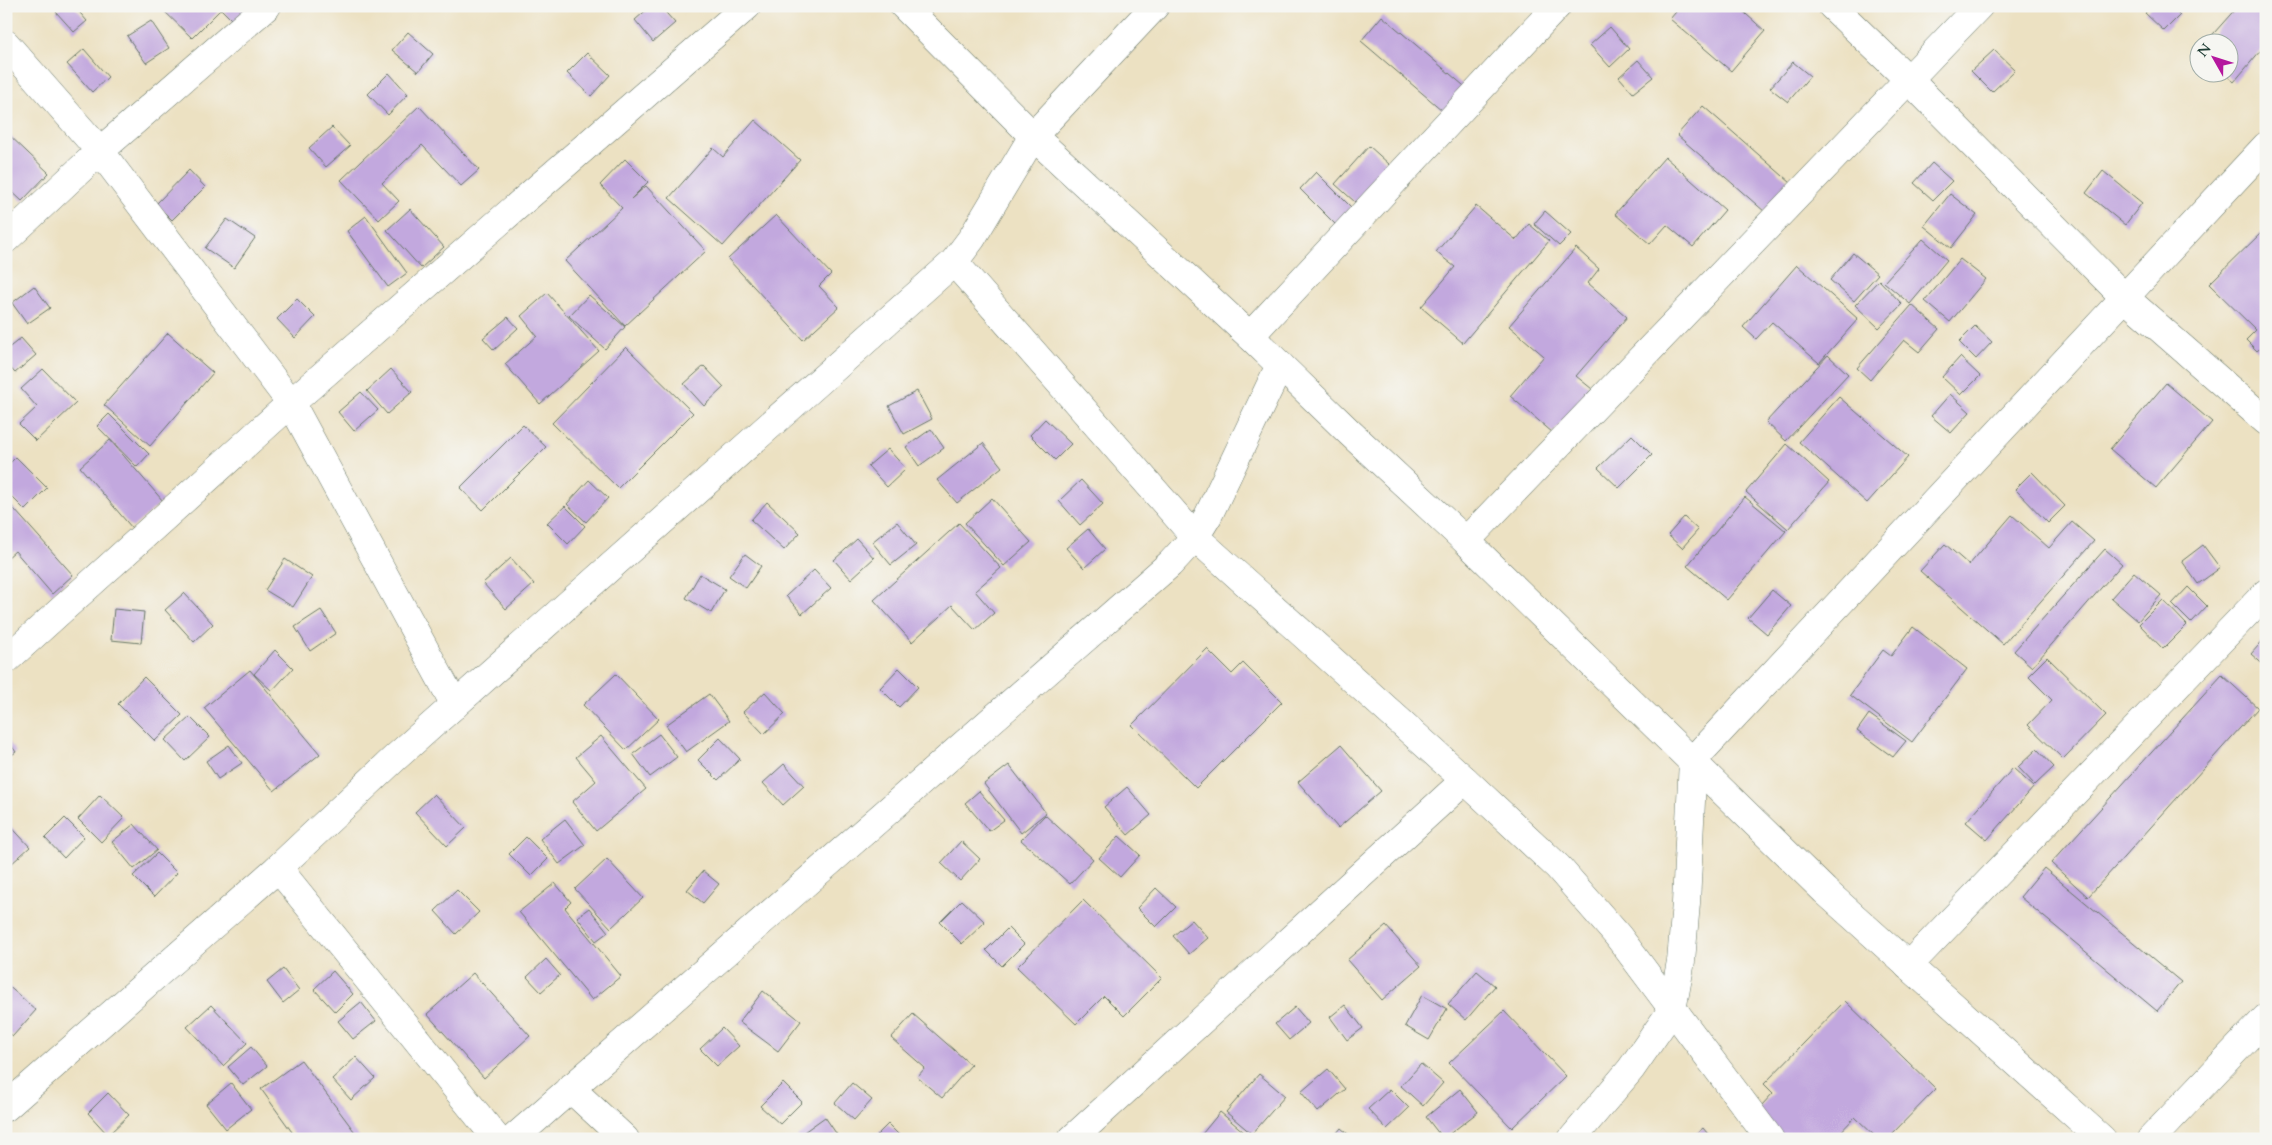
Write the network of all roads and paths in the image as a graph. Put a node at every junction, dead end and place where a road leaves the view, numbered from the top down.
1 (267, 6) edge
2 (747, 6) edge
3 (904, 6) edge
4 (1155, 6) edge
5 (1557, 6) edge
6 (1832, 6) edge
7 (1979, 6) edge
8 (6, 44) edge
9 (1908, 80) junction
10 (1033, 136) junction
11 (2266, 146) edge
12 (100, 152) junction
13 (6, 239) edge
14 (954, 262) junction
15 (2124, 297) junction
16 (1250, 336) junction
17 (1280, 365) junction
18 (291, 403) junction
19 (2266, 421) edge
20 (1195, 537) junction
21 (1466, 540) junction
22 (2266, 593) edge
23 (6, 660) edge
24 (455, 705) junction
25 (1693, 760) junction
26 (1465, 780) junction
27 (278, 868) junction
28 (1908, 966) junction
29 (1672, 1010) junction
30 (2266, 1018) edge
31 (570, 1088) junction
32 (6, 1107) edge
33 (497, 1139) edge
34 (513, 1139) edge
35 (625, 1139) edge
36 (1072, 1139) edge
37 (1572, 1139) edge
38 (1770, 1139) edge
39 (2102, 1139) edge
40 (2151, 1139) edge

1 - 12 street
2 - 18 street
3 - 10 street
4 - 10 street
5 - 16 street
6 - 9 street
7 - 9 street
8 - 12 street
9 - 15 street
9 - 21 street
10 - 14 street
10 - 16 street
11 - 15 street
12 - 13 street
12 - 18 street
14 - 20 street
14 - 24 street
15 - 19 street
15 - 25 street
16 - 17 street
17 - 20 street
17 - 21 street
18 - 23 street
18 - 24 street
20 - 26 street
20 - 31 street
21 - 25 street
22 - 28 street
24 - 27 street
25 - 28 street
25 - 29 street
26 - 29 street
26 - 36 street
27 - 32 street
27 - 33 street
28 - 39 street
29 - 37 street
29 - 38 street
30 - 40 street
31 - 34 street
31 - 35 street

